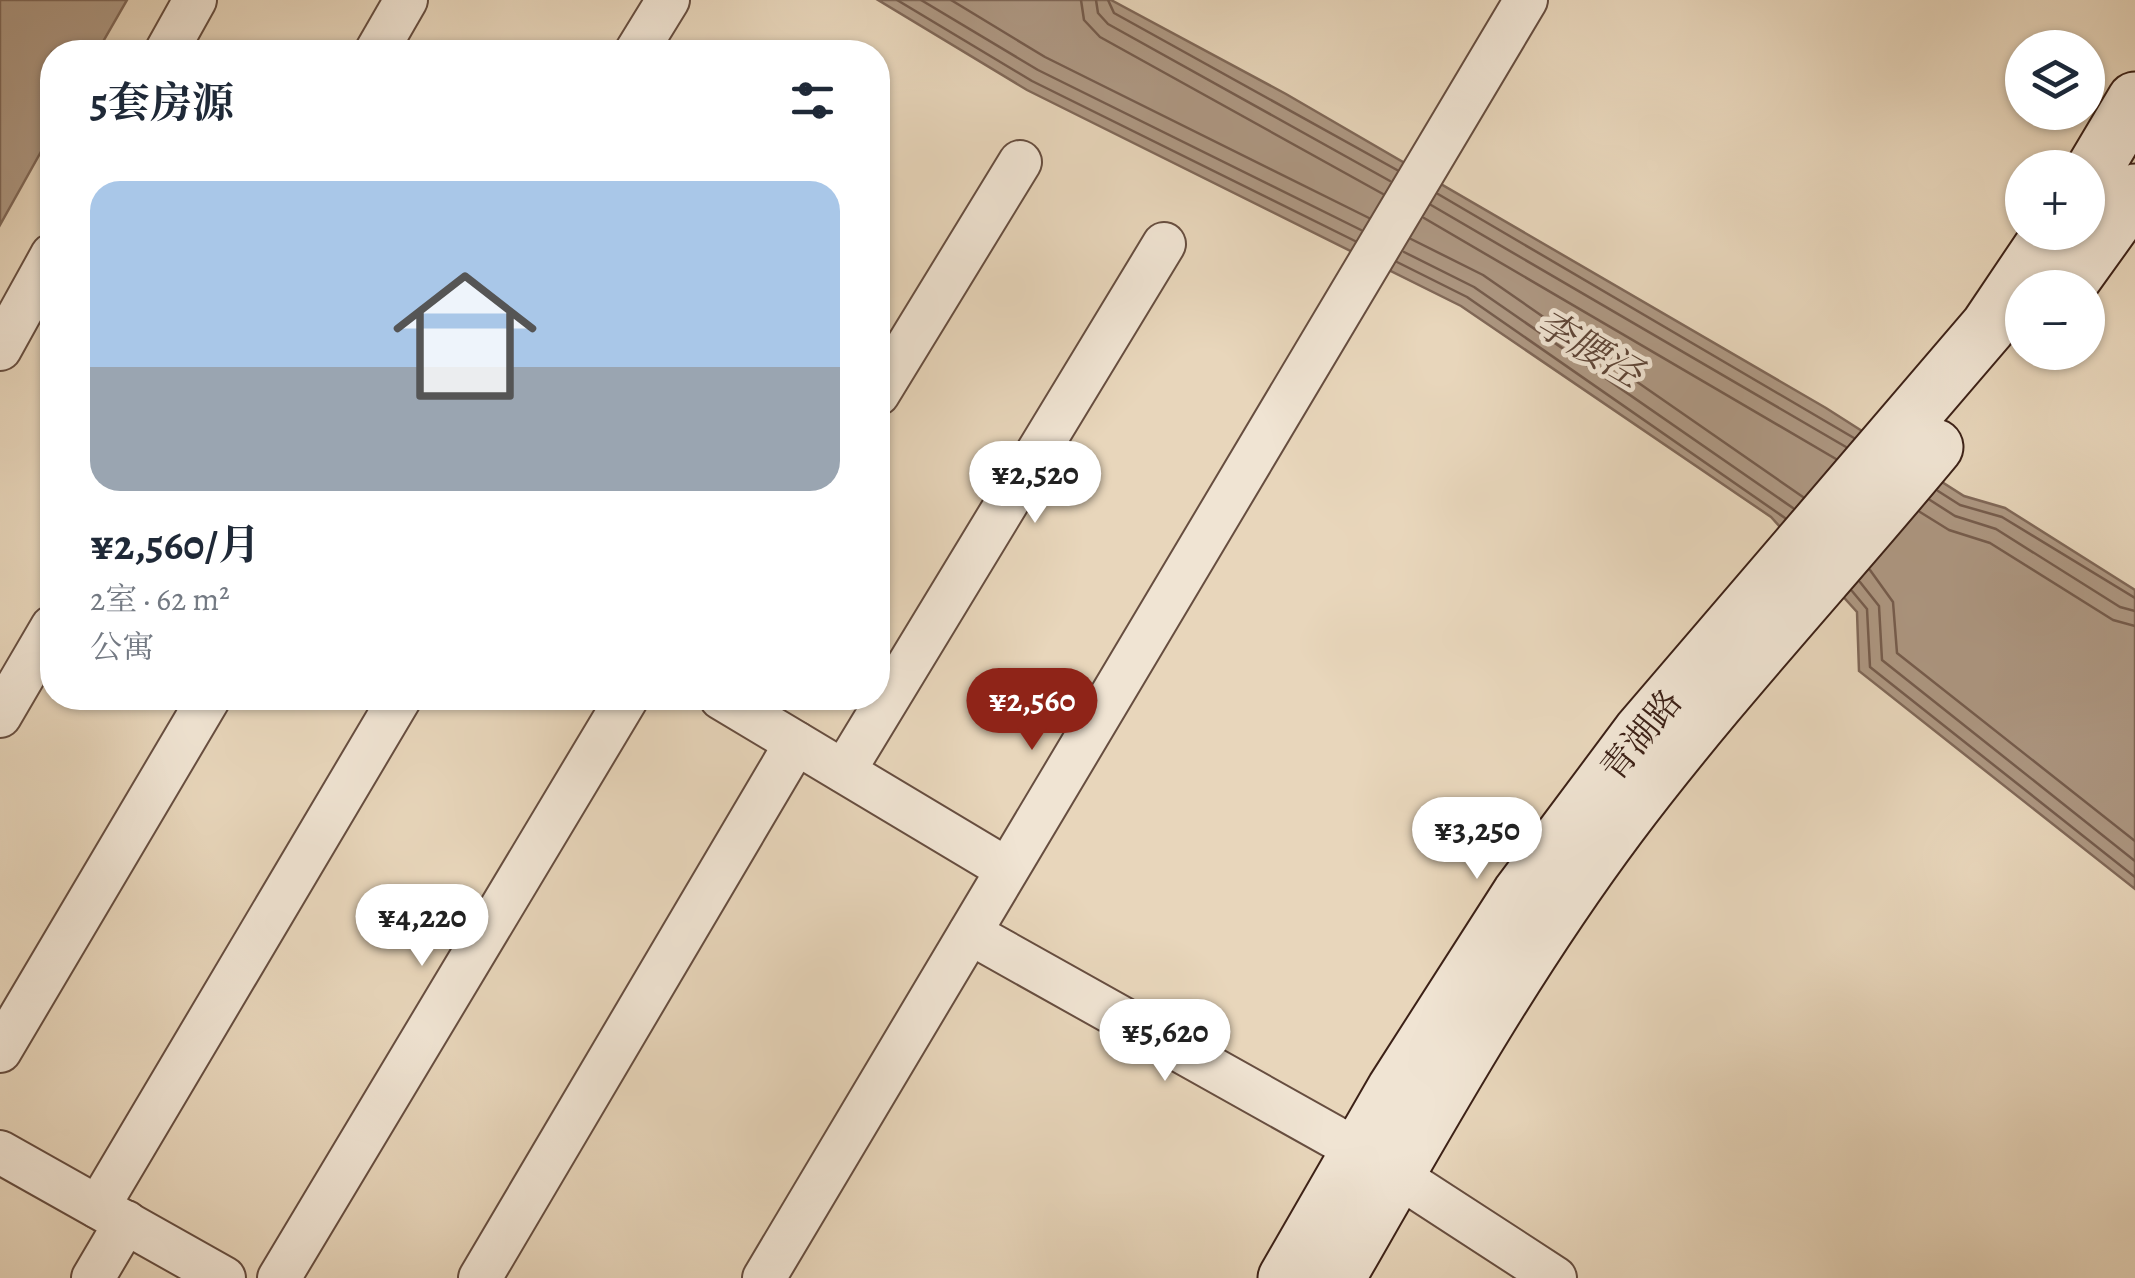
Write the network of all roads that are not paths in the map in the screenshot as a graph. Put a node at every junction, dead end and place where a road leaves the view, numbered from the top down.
1 (195, 0) edge
2 (406, 0) edge
3 (668, 0) edge
4 (1526, 0) edge
5 (173, 40) edge
6 (383, 40) edge
7 (643, 40) edge
8 (2135, 100) edge
9 (2105, 150) edge
10 (1020, 162) dead end
11 (2135, 192) edge
12 (1164, 244) dead end
13 (2040, 250) edge
14 (2079, 270) edge
15 (40, 277) edge
16 (0, 350) edge
17 (2005, 358) edge
18 (890, 374) edge
19 (1910, 449) junction
20 (40, 648) edge
21 (890, 696) edge
22 (203, 710) edge
23 (393, 710) edge
24 (621, 710) edge
25 (741, 710) edge
26 (882, 710) edge
27 (0, 716) edge
28 (796, 742) junction
29 (844, 772) junction
30 (1006, 868) junction
31 (970, 933) junction
32 (0, 1051) edge
33 (0, 1152) edge
34 (1378, 1164) junction
35 (112, 1215) junction
36 (94, 1278) edge
37 (224, 1278) edge
38 (278, 1278) edge
39 (480, 1278) edge
40 (764, 1278) edge
41 (1286, 1278) edge
42 (1337, 1278) edge
43 (1555, 1278) edge

1 - 5 street
2 - 6 street
3 - 7 street
4 - 30 street
8 - 9 main road
10 - 18 street
11 - 14 main road
12 - 21 street
13 - 19 main road, 青湖路
15 - 16 street
17 - 19 main road, 青湖路
19 - 34 main road, 青湖路
20 - 27 street
22 - 32 street
23 - 35 street
24 - 38 street
25 - 28 street
26 - 29 street
28 - 29 street
28 - 39 street
29 - 30 street
30 - 31 street
31 - 34 street
31 - 40 street
33 - 35 street
34 - 41 main road, 青湖路
34 - 42 main road, 青湖路
34 - 43 street
35 - 36 street
35 - 37 street

